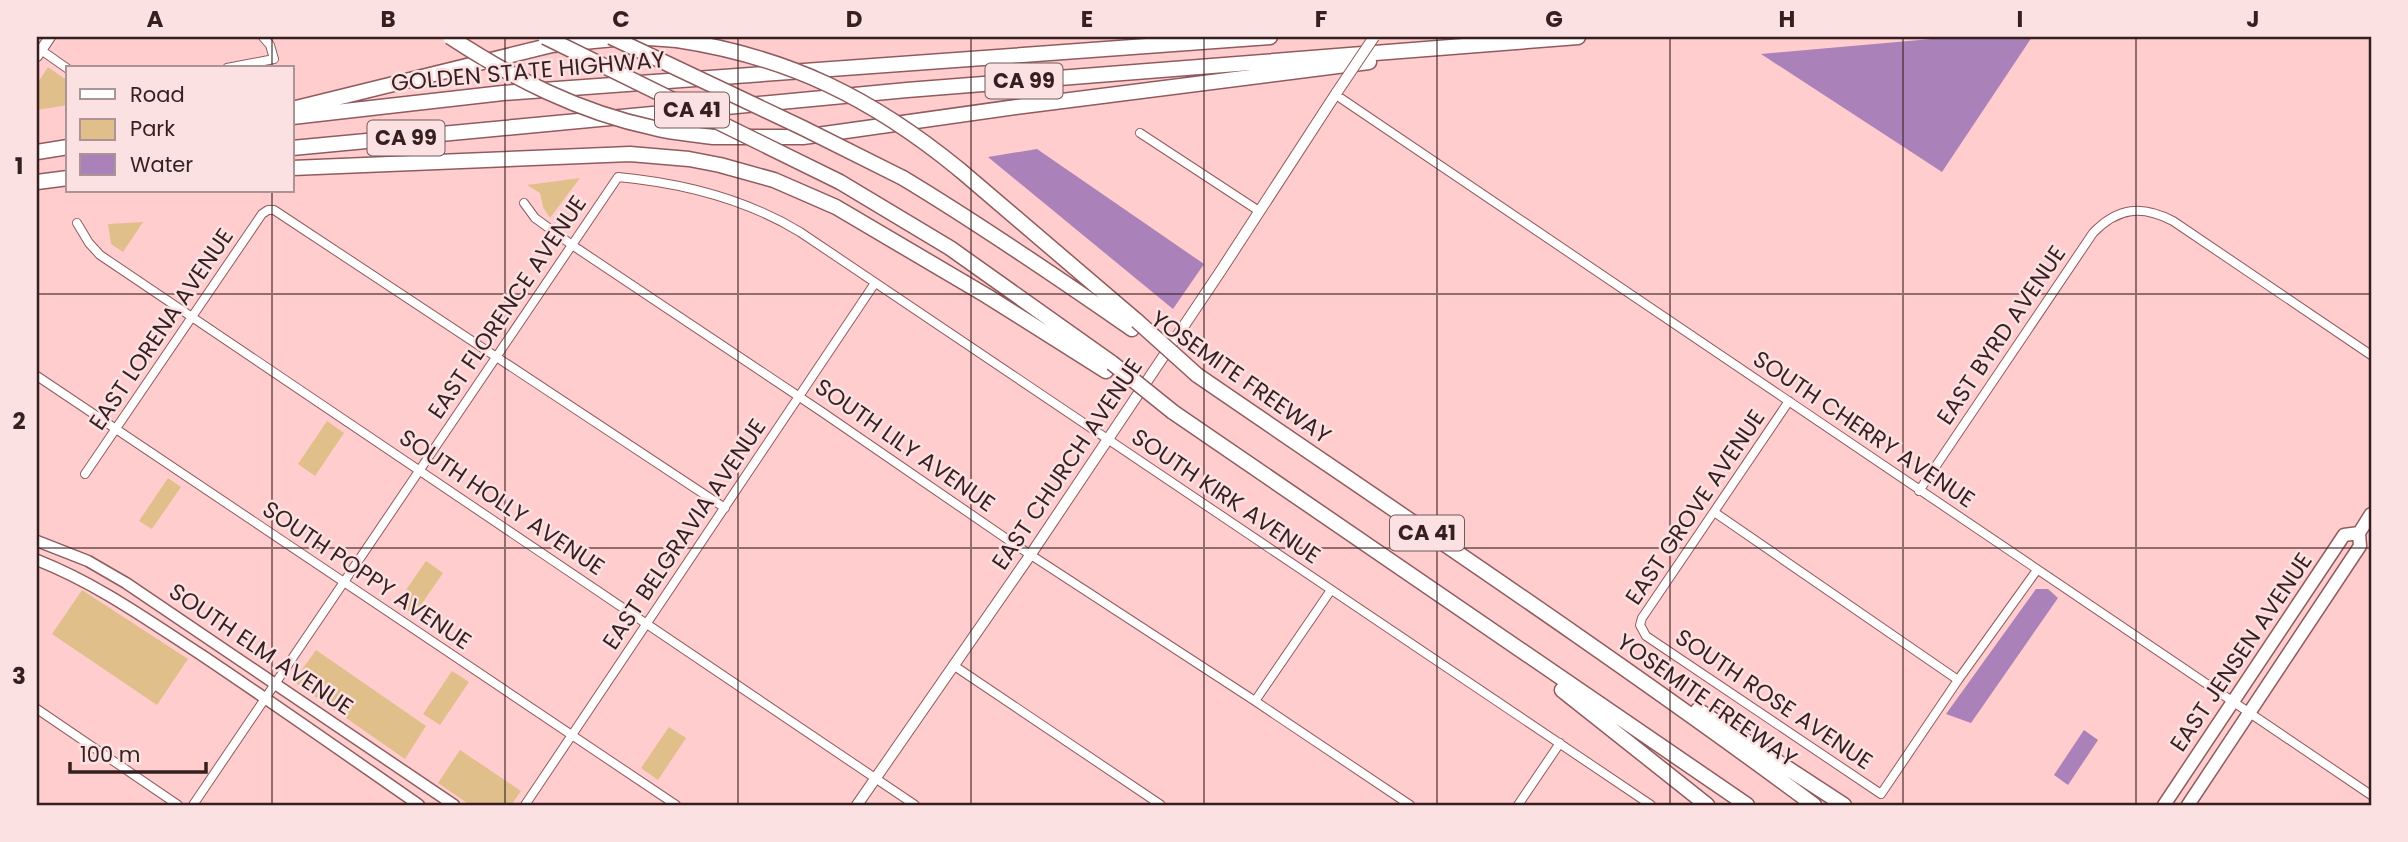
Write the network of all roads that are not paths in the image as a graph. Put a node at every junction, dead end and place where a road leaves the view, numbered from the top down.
1 (50, 37) edge
2 (263, 37) edge
3 (450, 37) edge
4 (545, 37) edge
5 (611, 37) edge
6 (1270, 37) edge
7 (1374, 37) edge
8 (1578, 37) edge
9 (1530, 39) junction
10 (39, 53) edge
11 (237, 66) edge
12 (66, 68) edge
13 (1336, 93) junction
14 (294, 109) edge
15 (294, 117) edge
16 (1140, 133) dead end
17 (66, 148) edge
18 (294, 149) edge
19 (37, 152) edge
20 (294, 168) edge
21 (618, 177) joint
22 (66, 178) edge
23 (37, 182) edge
24 (524, 203) dead end
25 (1259, 211) junction
26 (77, 223) dead end
27 (572, 245) junction
28 (875, 283) junction
29 (192, 317) junction
30 (1134, 325) junction
31 (2371, 355) edge
32 (496, 357) junction
33 (1109, 367) junction
34 (37, 376) edge
35 (800, 396) junction
36 (1789, 401) junction
37 (116, 429) junction
38 (1107, 440) junction
39 (420, 470) junction
40 (85, 474) dead end
41 (1919, 491) junction
42 (724, 508) junction
43 (1714, 512) junction
44 (2371, 514) edge
45 (2359, 533) junction
46 (37, 541) edge
47 (1031, 554) junction
48 (37, 561) edge
49 (2037, 570) junction
50 (344, 584) junction
51 (1331, 590) junction
52 (647, 623) junction
53 (1485, 627) junction
54 (1563, 627) junction
55 (1646, 636) joint
56 (953, 666) junction
57 (1958, 680) junction
58 (276, 684) junction
59 (266, 699) junction
60 (1255, 701) junction
61 (2234, 701) junction
62 (37, 709) edge
63 (2250, 712) junction
64 (572, 735) junction
65 (1560, 743) junction
66 (876, 779) junction
67 (2371, 794) edge
68 (178, 805) edge
69 (193, 805) edge
70 (419, 805) edge
71 (454, 805) edge
72 (524, 805) edge
73 (676, 805) edge
74 (857, 805) edge
75 (915, 805) edge
76 (1161, 805) edge
77 (1410, 805) edge
78 (1518, 805) edge
79 (1651, 805) edge
80 (1707, 805) edge
81 (1747, 805) edge
82 (1814, 805) edge
83 (1844, 805) edge
84 (2164, 805) edge
85 (2188, 805) edge

1 - 10 street
2 - 11 street
3 - 9 highway, bridge
4 - 33 highway, CA 41, bridge
5 - 30 highway, YOSEMITE FREEWAY / CA 41, bridge
6 - 15 highway, GOLDEN STATE HIGHWAY / CA 99
7 - 13 street, EAST CHURCH AVENUE, bridge
8 - 9 highway, CA 99
9 - 18 highway, CA 99
10 - 12 street
13 - 25 street, EAST CHURCH AVENUE
13 - 36 street, SOUTH CHERRY AVENUE
14 - 30 highway, bridge
16 - 25 street
17 - 19 highway
20 - 33 highway
21 - 27 street, EAST FLORENCE AVENUE
21 - 28 street, SOUTH KIRK AVENUE
22 - 23 highway
24 - 27 street, SOUTH LILY AVENUE
25 - 38 street, EAST CHURCH AVENUE
26 - 29 street, SOUTH HOLLY AVENUE
27 - 32 street, EAST FLORENCE AVENUE
27 - 35 street, SOUTH LILY AVENUE
28 - 35 street, EAST BELGRAVIA AVENUE
28 - 38 street, SOUTH KIRK AVENUE
29 - 32 street, EAST LORENA AVENUE
29 - 37 street, EAST LORENA AVENUE
29 - 39 street, SOUTH HOLLY AVENUE
30 - 54 highway, YOSEMITE FREEWAY / CA 41, bridge
31 - 41 street, EAST BYRD AVENUE
32 - 39 street, EAST FLORENCE AVENUE
32 - 42 street
33 - 53 highway, CA 41, bridge
34 - 37 street, SOUTH POPPY AVENUE
35 - 42 street, EAST BELGRAVIA AVENUE
35 - 47 street, SOUTH LILY AVENUE
36 - 41 street, SOUTH CHERRY AVENUE
36 - 43 street, EAST GROVE AVENUE
37 - 40 street, EAST LORENA AVENUE
37 - 50 street, SOUTH POPPY AVENUE
38 - 47 street, EAST CHURCH AVENUE
38 - 51 street, SOUTH KIRK AVENUE
39 - 50 street, EAST FLORENCE AVENUE
39 - 52 street, SOUTH HOLLY AVENUE
41 - 49 street, SOUTH CHERRY AVENUE
42 - 52 street, EAST BELGRAVIA AVENUE
43 - 55 street, EAST GROVE AVENUE
43 - 57 street
44 - 45 main road, EAST JENSEN AVENUE
45 - 61 main road, EAST JENSEN AVENUE
45 - 63 main road, EAST JENSEN AVENUE
46 - 58 main road, SOUTH ELM AVENUE
47 - 56 street, EAST CHURCH AVENUE
47 - 60 street, SOUTH LILY AVENUE
48 - 59 main road, SOUTH ELM AVENUE
49 - 57 street
49 - 61 street, SOUTH CHERRY AVENUE
50 - 58 street, EAST FLORENCE AVENUE
50 - 64 street, SOUTH POPPY AVENUE
51 - 60 street
51 - 65 street, SOUTH KIRK AVENUE
52 - 64 street, EAST BELGRAVIA AVENUE
52 - 66 street, SOUTH HOLLY AVENUE
53 - 80 highway
53 - 81 highway, CA 41
54 - 82 highway, YOSEMITE FREEWAY / CA 41
54 - 83 highway
55 - 57 street, SOUTH ROSE AVENUE
56 - 66 street, EAST CHURCH AVENUE
56 - 76 street
58 - 59 street, EAST FLORENCE AVENUE
58 - 71 main road, SOUTH ELM AVENUE
59 - 69 street, EAST FLORENCE AVENUE
59 - 70 main road, SOUTH ELM AVENUE
60 - 77 street, SOUTH LILY AVENUE
61 - 63 street, SOUTH CHERRY AVENUE
61 - 84 main road, EAST JENSEN AVENUE
62 - 68 street
63 - 67 street, SOUTH CHERRY AVENUE
63 - 85 main road, EAST JENSEN AVENUE
64 - 72 street, EAST BELGRAVIA AVENUE
64 - 73 street, SOUTH POPPY AVENUE
65 - 78 street
65 - 79 street, SOUTH KIRK AVENUE
66 - 74 street, EAST CHURCH AVENUE
66 - 75 street, SOUTH HOLLY AVENUE

